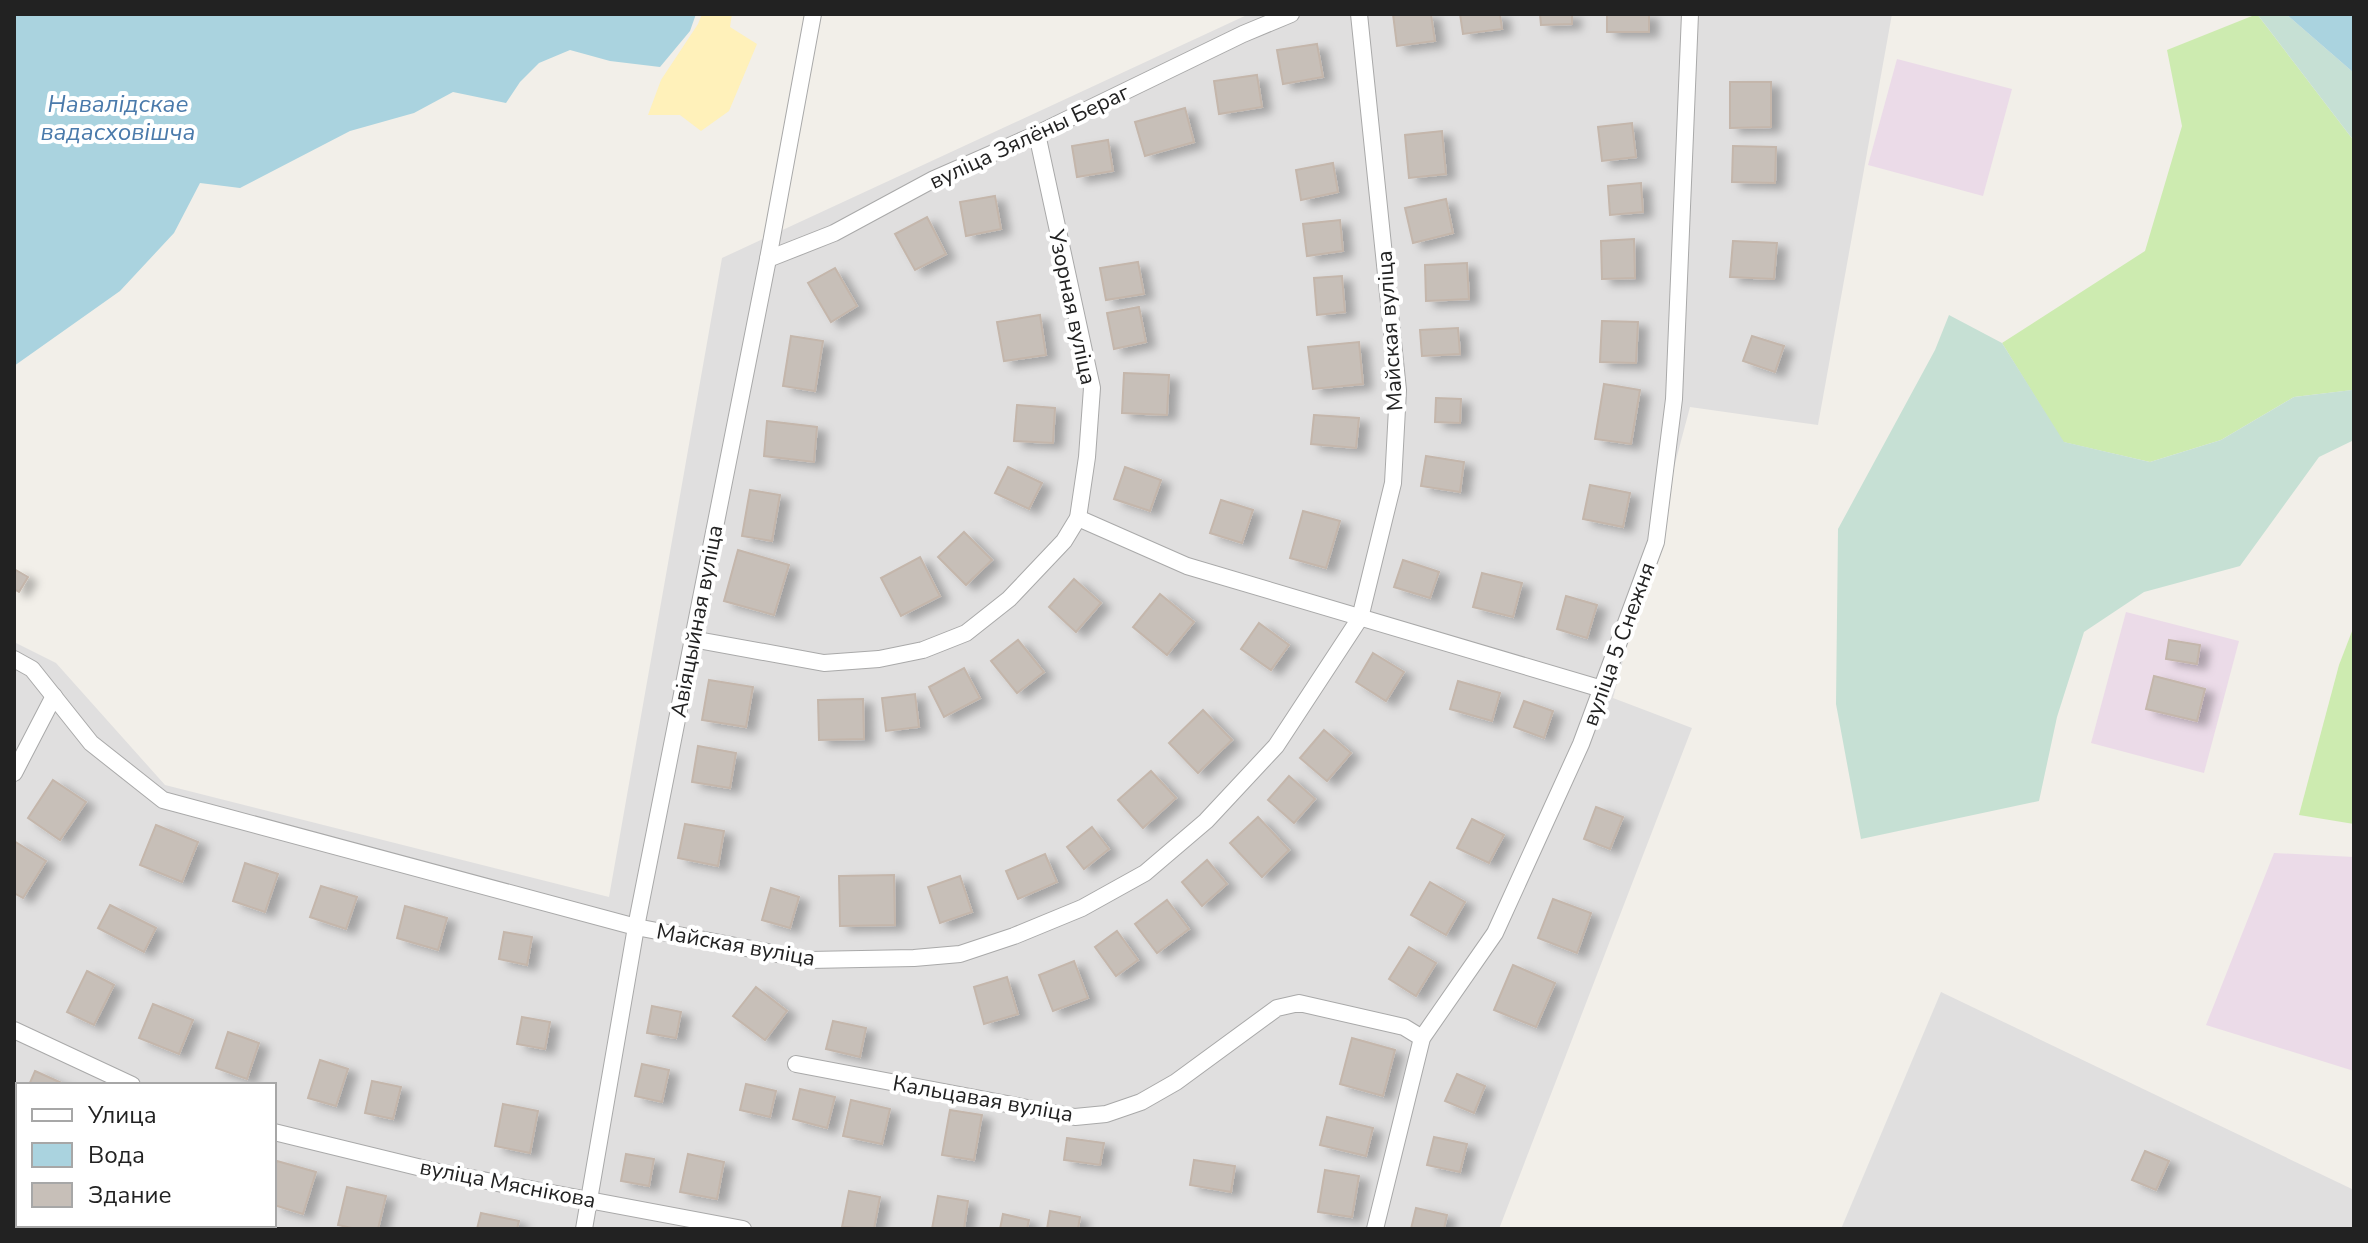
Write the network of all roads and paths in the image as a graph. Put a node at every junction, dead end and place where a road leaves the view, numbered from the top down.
1 (813, 14) edge
2 (1291, 14) edge
3 (1359, 14) edge
4 (1690, 14) edge
5 (1037, 134) junction
6 (768, 259) junction
7 (1078, 518) junction
8 (1360, 618) junction
9 (692, 639) junction
10 (14, 659) edge
11 (1602, 689) junction
12 (54, 696) junction
13 (14, 773) edge
14 (636, 927) junction
15 (14, 1030) edge
16 (1422, 1038) junction
17 (796, 1064) dead end
18 (128, 1083) edge
19 (276, 1132) edge
20 (590, 1199) junction
21 (584, 1229) edge
22 (743, 1229) edge
23 (1375, 1229) edge

1 - 6 street, Авіяцыйная вуліца
2 - 5 street, вуліца Зялёны Бераг
3 - 8 street, Майская вуліца
4 - 11 street, вуліца 5 Снежня
5 - 6 street, вуліца Зялёны Бераг
5 - 7 street, Узорная вуліца
6 - 9 street, Авіяцыйная вуліца
7 - 8 street
7 - 9 street, Узорная вуліца
8 - 11 street
8 - 14 street, Майская вуліца
9 - 14 street, Авіяцыйная вуліца
10 - 12 street, Майская вуліца
11 - 16 street, вуліца 5 Снежня
12 - 13 street
12 - 14 street, Майская вуліца
14 - 20 street, Авіяцыйная вуліца
15 - 18 street
16 - 17 street, Кальцавая вуліца
16 - 23 street, вуліца 5 Снежня
19 - 20 street, вуліца Мяснікова
20 - 21 street, Авіяцыйная вуліца
20 - 22 street, вуліца Мяснікова

